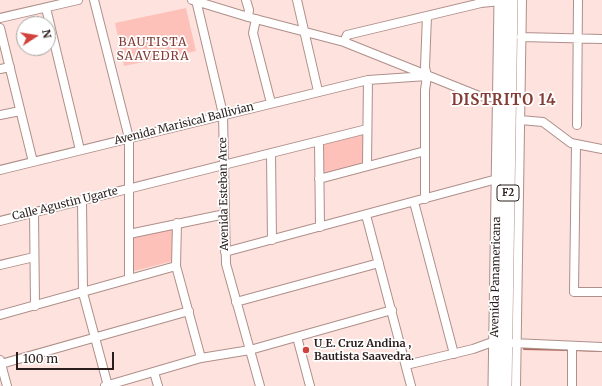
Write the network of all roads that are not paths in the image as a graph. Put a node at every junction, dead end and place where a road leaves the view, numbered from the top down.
1 (78, 0) edge
2 (94, 0) edge
3 (246, 0) edge
4 (297, 0) edge
5 (504, 0) edge
6 (522, 0) edge
7 (578, 0) edge
8 (195, 1) edge
9 (46, 8) junction
10 (427, 16) junction
11 (0, 18) edge
12 (252, 18) junction
13 (0, 28) edge
14 (304, 32) junction
15 (521, 37) junction
16 (577, 39) junction
17 (602, 39) edge
18 (344, 42) junction
19 (10, 67) junction
20 (0, 69) edge
21 (427, 76) junction
22 (368, 80) junction
23 (318, 91) junction
24 (499, 98) junction
25 (271, 103) junction
26 (20, 111) junction
27 (223, 114) junction
28 (0, 115) edge
29 (520, 120) junction
30 (577, 125) dead end
31 (367, 129) junction
32 (129, 138) junction
33 (319, 141) junction
34 (576, 144) junction
35 (602, 149) edge
36 (80, 150) junction
37 (425, 151) junction
38 (271, 153) junction
39 (33, 162) junction
40 (224, 164) junction
41 (367, 165) junction
42 (0, 170) edge
43 (320, 179) junction
44 (497, 179) junction
45 (129, 188) junction
46 (425, 199) junction
47 (82, 200) junction
48 (414, 202) junction
49 (34, 212) junction
50 (225, 214) junction
51 (366, 215) junction
52 (0, 221) edge
53 (177, 223) junction
54 (320, 228) junction
55 (129, 234) junction
56 (272, 240) junction
57 (225, 252) junction
58 (34, 257) junction
59 (379, 263) junction
60 (0, 265) edge
61 (176, 266) junction
62 (129, 279) junction
63 (602, 292) edge
64 (83, 293) junction
65 (236, 302) junction
66 (35, 306) junction
67 (392, 310) junction
68 (189, 311) junction
69 (0, 315) edge
70 (297, 337) junction
71 (95, 338) junction
72 (506, 342) junction
73 (572, 347) junction
74 (602, 347) edge
75 (250, 350) junction
76 (454, 354) junction
77 (201, 358) junction
78 (1, 362) edge
79 (406, 365) junction
80 (154, 372) junction
81 (7, 386) edge
82 (107, 386) edge
83 (158, 386) edge
84 (260, 386) edge
85 (310, 386) edge
86 (411, 386) edge
87 (494, 386) edge
88 (505, 386) edge
89 (516, 386) edge
90 (572, 386) edge

1 - 9 street
2 - 32 street, Calle Agustin Ugarte
3 - 12 street
4 - 14 street
5 - 10 street
5 - 24 highway, Avenida Panamericana / F2
5 - 72 highway, Avenida Panamericana / F2
6 - 15 street, Avenida Panamericana
7 - 16 street
8 - 12 street
8 - 27 street, Avenida Esteban Arce
9 - 11 street
9 - 36 street
10 - 18 street
10 - 21 street
12 - 14 street
12 - 25 street
13 - 19 street
14 - 18 street
14 - 23 street
15 - 16 street
15 - 29 street, Avenida Panamericana
16 - 17 street
16 - 30 street
18 - 21 street
19 - 20 street
19 - 26 street
21 - 22 street, Avenida Marisical Ballivian
21 - 24 street
21 - 37 street
22 - 23 street, Avenida Marisical Ballivian
22 - 31 street
23 - 25 street, Avenida Marisical Ballivian
24 - 44 highway, Avenida Panamericana / F2
25 - 27 street, Avenida Marisical Ballivian
26 - 28 street
26 - 39 street
27 - 32 street, Avenida Marisical Ballivian
27 - 40 street, Avenida Esteban Arce
29 - 34 street
29 - 72 street, Avenida Panamericana
31 - 33 street
31 - 41 street
32 - 36 street, Avenida Marisical Ballivian
32 - 45 street, Calle Agustin Ugarte
33 - 38 street
33 - 43 street
34 - 35 street
34 - 63 street
36 - 39 street, Avenida Marisical Ballivian
37 - 41 street
37 - 46 street
38 - 40 street
38 - 56 street
39 - 42 street, Avenida Marisical Ballivian
40 - 45 street
40 - 50 street, Avenida Esteban Arce
41 - 43 street
43 - 54 street
44 - 46 street
44 - 72 highway, Avenida Panamericana / F2
45 - 47 street, Calle Agustin Ugarte
45 - 55 street
46 - 48 street
47 - 49 street, Calle Agustin Ugarte
47 - 64 street
48 - 51 street
48 - 76 street
49 - 52 street, Calle Agustin Ugarte
49 - 58 street
50 - 53 street
50 - 57 street, Avenida Esteban Arce
51 - 54 street
51 - 59 street
53 - 55 street
53 - 61 street
54 - 56 street
55 - 62 street
56 - 57 street
57 - 65 street, Avenida Esteban Arce
58 - 60 street
58 - 66 street
59 - 65 street
59 - 67 street
61 - 62 street
61 - 68 street
62 - 64 street
64 - 66 street
64 - 71 street
65 - 75 street, Avenida Esteban Arce
66 - 69 street
67 - 70 street
67 - 79 street
68 - 71 street
68 - 77 street
70 - 75 street
70 - 85 street
71 - 78 street
71 - 82 street
72 - 73 street
72 - 76 street
72 - 87 highway, Avenida Panamericana / F2
72 - 88 highway, Avenida Panamericana / F2
72 - 89 street, Avenida Panamericana
73 - 74 street
73 - 90 street
75 - 77 street
75 - 84 street, Avenida Esteban Arce
76 - 79 street
77 - 80 street
78 - 81 street
79 - 86 street
80 - 82 street
80 - 83 street

